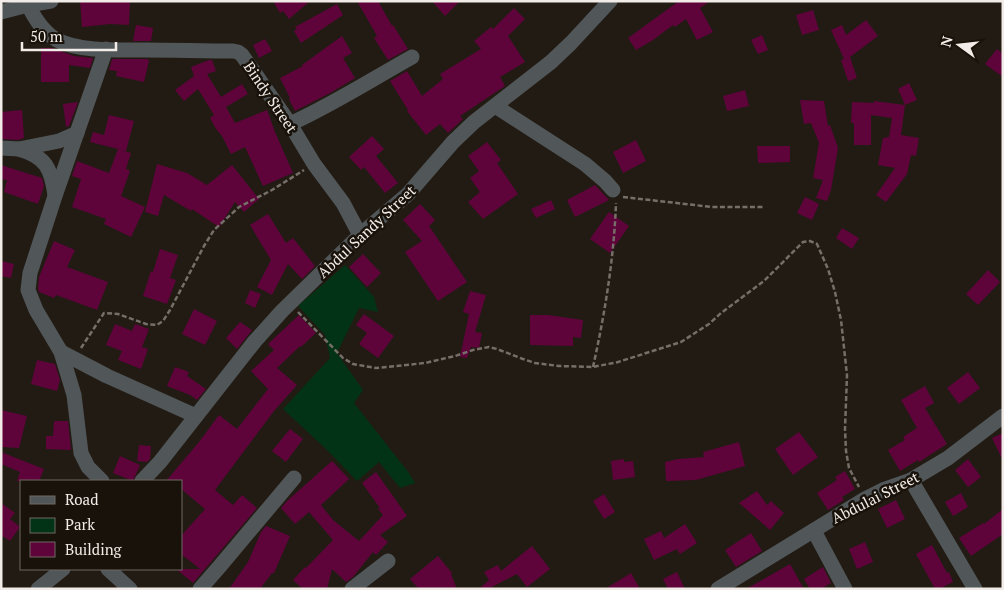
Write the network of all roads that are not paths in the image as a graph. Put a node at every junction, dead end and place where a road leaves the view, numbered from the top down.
1 (51, 1) edge
2 (610, 1) edge
3 (28, 5) junction
4 (1, 12) edge
5 (106, 50) junction
6 (412, 57) dead end
7 (495, 106) junction
8 (290, 124) junction
9 (77, 133) junction
10 (1, 148) edge
11 (19, 149) junction
12 (613, 190) dead end
13 (55, 196) junction
14 (360, 235) junction
15 (68, 355) junction
16 (196, 416) junction
17 (1003, 416) edge
18 (294, 478) dead end
19 (101, 480) edge
20 (143, 480) edge
21 (911, 480) junction
22 (814, 531) junction
23 (388, 561) dead end
24 (62, 570) edge
25 (109, 570) edge
26 (38, 589) edge
27 (130, 589) edge
28 (200, 589) edge
29 (352, 589) edge
30 (718, 589) edge
31 (845, 589) edge
32 (975, 589) edge

1 - 3 street
2 - 7 street, Abdul Sandy Street
3 - 4 street
3 - 5 street, Bindy Street
5 - 8 street, Bindy Street
5 - 9 street
6 - 8 street
7 - 12 street
7 - 14 street, Abdul Sandy Street
8 - 14 street, Bindy Street
9 - 11 street
9 - 13 street
10 - 11 street
11 - 13 street
13 - 15 street
14 - 16 street, Abdul Sandy Street
15 - 16 street
15 - 19 street
16 - 20 street, Abdul Sandy Street
17 - 21 street, Abdulai Street
18 - 28 street
21 - 22 street, Abdulai Street
21 - 32 street
22 - 30 street, Abdulai Street
22 - 31 street
23 - 29 street
24 - 26 street
25 - 27 street

